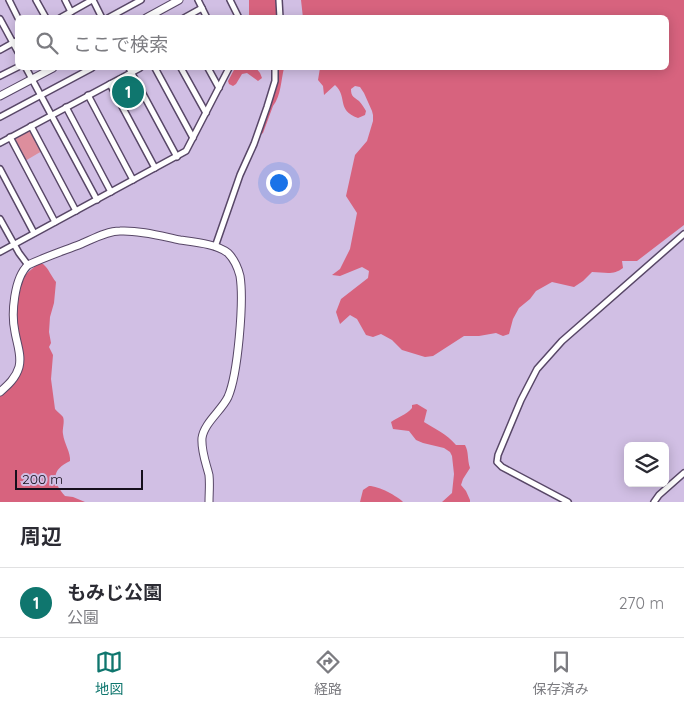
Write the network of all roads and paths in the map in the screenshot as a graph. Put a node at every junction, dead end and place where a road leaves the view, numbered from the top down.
1 (9, 0) edge
2 (36, 0) edge
3 (65, 0) edge
4 (93, 0) edge
5 (141, 0) edge
6 (179, 0) edge
7 (198, 0) edge
8 (230, 0) edge
9 (279, 0) edge
10 (202, 8) junction
11 (71, 12) junction
12 (16, 15) edge
13 (44, 15) edge
14 (66, 15) edge
15 (100, 15) edge
16 (114, 15) edge
17 (152, 15) edge
18 (189, 15) edge
19 (206, 15) edge
20 (238, 15) edge
21 (280, 15) edge
22 (0, 19) edge
23 (15, 42) edge
24 (0, 50) edge
25 (15, 68) edge
26 (27, 70) edge
27 (50, 70) edge
28 (88, 70) edge
29 (130, 70) edge
30 (156, 70) edge
31 (182, 70) edge
32 (209, 70) edge
33 (229, 70) edge
34 (275, 70) edge
35 (0, 76) edge
36 (32, 79) junction
37 (110, 84) junction
38 (219, 88) junction
39 (88, 95) junction
40 (0, 96) edge
41 (41, 96) junction
42 (66, 107) junction
43 (206, 113) junction
44 (51, 115) junction
45 (0, 117) edge
46 (31, 126) junction
47 (10, 137) junction
48 (193, 138) junction
49 (0, 143) edge
50 (177, 157) junction
51 (155, 168) junction
52 (0, 169) edge
53 (133, 180) junction
54 (112, 192) junction
55 (97, 200) junction
56 (76, 211) junction
57 (0, 219) edge
58 (55, 222) junction
59 (34, 233) junction
60 (684, 234) edge
61 (14, 244) junction
62 (215, 247) junction
63 (0, 252) edge
64 (28, 265) junction
65 (0, 392) edge
66 (684, 473) edge
67 (209, 502) edge
68 (568, 502) edge
69 (654, 502) edge

1 - 12 street
2 - 13 street
3 - 11 street
4 - 11 street
4 - 15 street
5 - 16 street
6 - 17 street
7 - 10 street
8 - 20 street
9 - 21 street
10 - 18 street
10 - 19 street
11 - 14 street
22 - 23 street
23 - 24 street
25 - 35 street
26 - 36 street
27 - 36 street
28 - 41 street
29 - 37 street
29 - 50 street
30 - 48 street
31 - 43 street
32 - 38 street
33 - 38 street
34 - 62 street
36 - 40 street
36 - 41 street
37 - 39 street
37 - 51 street
38 - 43 street
39 - 42 street
39 - 53 street
41 - 44 street
41 - 45 street
42 - 44 street
42 - 54 street
43 - 48 street
44 - 46 street
44 - 55 street
46 - 47 street
46 - 56 street
47 - 49 street
47 - 58 street
48 - 50 street
50 - 51 street
51 - 53 street
52 - 59 street
53 - 54 street
54 - 55 street
55 - 56 street
56 - 58 street
57 - 61 street
58 - 59 street
59 - 61 street
60 - 68 street
61 - 63 street
61 - 64 street
62 - 64 street
62 - 67 street
64 - 65 street
66 - 69 street

